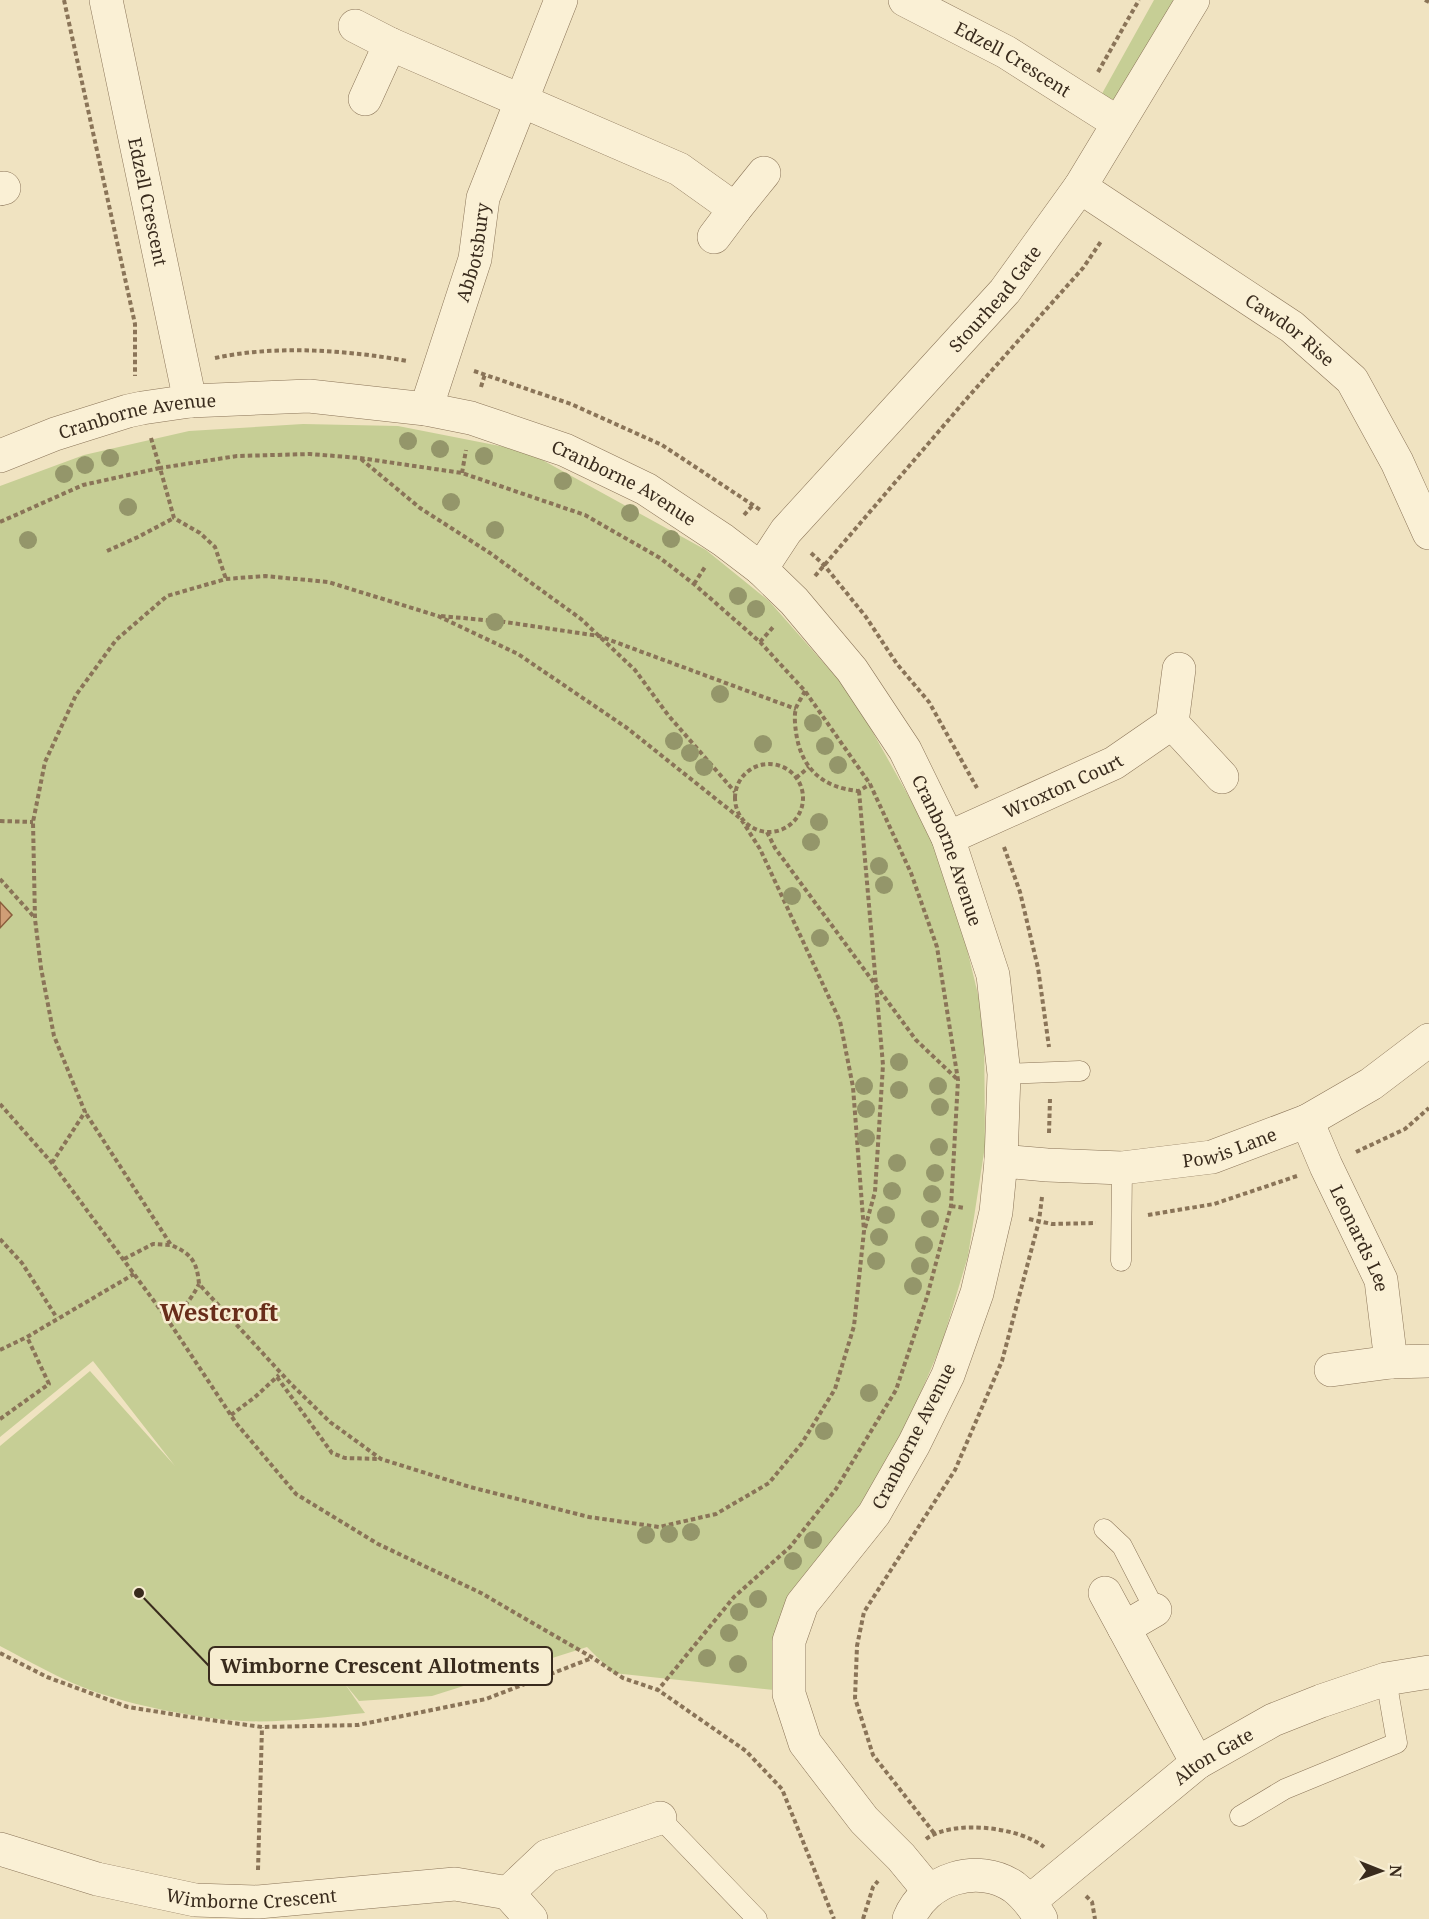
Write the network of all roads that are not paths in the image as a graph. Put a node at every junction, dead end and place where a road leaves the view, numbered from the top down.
1 (106, 0) edge
2 (561, 0) edge
3 (905, 0) edge
4 (1193, 0) edge
5 (355, 26) dead end
6 (390, 44) junction
7 (365, 99) dead end
8 (523, 100) junction
9 (1118, 123) junction
10 (764, 173) dead end
11 (1080, 187) junction
12 (735, 209) junction
13 (714, 237) dead end
14 (190, 401) junction
15 (426, 409) junction
16 (0, 456) edge
17 (1429, 534) edge
18 (761, 569) junction
19 (1179, 669) dead end
20 (1172, 723) junction
21 (1222, 777) dead end
22 (948, 838) junction
23 (1429, 1040) edge
24 (1080, 1071) dead end
25 (1004, 1074) junction
26 (1307, 1121) junction
27 (1001, 1161) junction
28 (1122, 1168) junction
29 (1121, 1262) dead end
30 (1429, 1361) edge
31 (1391, 1362) junction
32 (1331, 1370) dead end
33 (1104, 1529) dead end
34 (1105, 1593) dead end
35 (1155, 1611) joint
36 (1124, 1628) junction
37 (1429, 1672) edge
38 (1386, 1679) junction
39 (1197, 1763) junction
40 (1240, 1816) dead end
41 (660, 1818) joint
42 (0, 1849) edge
43 (929, 1891) junction
44 (508, 1893) junction
45 (194, 1909) edge
46 (1035, 1910) edge
47 (531, 1919) edge
48 (757, 1919) edge
49 (909, 1919) edge

1 - 14 street, Edzell Crescent
2 - 8 street, Abbotsbury
3 - 9 street, Edzell Crescent
4 - 9 street, Stourhead Gate
5 - 6 street
6 - 7 street
6 - 8 street
8 - 12 street
8 - 15 street, Abbotsbury
9 - 11 street, Stourhead Gate
10 - 12 street
11 - 17 street, Cawdor Rise
11 - 18 street, Stourhead Gate
12 - 13 street
14 - 15 street, Cranborne Avenue
14 - 16 street, Cranborne Avenue
15 - 18 street, Cranborne Avenue
18 - 22 street, Cranborne Avenue
19 - 20 street
20 - 21 street
20 - 22 street, Wroxton Court
22 - 25 street, Cranborne Avenue
23 - 26 street, Powis Lane
24 - 25 lane
25 - 27 street, Cranborne Avenue
26 - 28 street, Powis Lane
26 - 31 street, Leonards Lee
27 - 28 street, Powis Lane
27 - 43 street, Cranborne Avenue
28 - 29 lane
30 - 31 street
31 - 32 street
33 - 35 lane
34 - 36 street
35 - 36 street
36 - 39 street
37 - 38 street, Alton Gate
38 - 39 street, Alton Gate
38 - 40 lane
39 - 46 street, Alton Gate
41 - 44 street
41 - 48 lane
42 - 45 street, Wimborne Crescent
43 - 46 street
43 - 49 street
44 - 45 street, Wimborne Crescent
44 - 47 street

